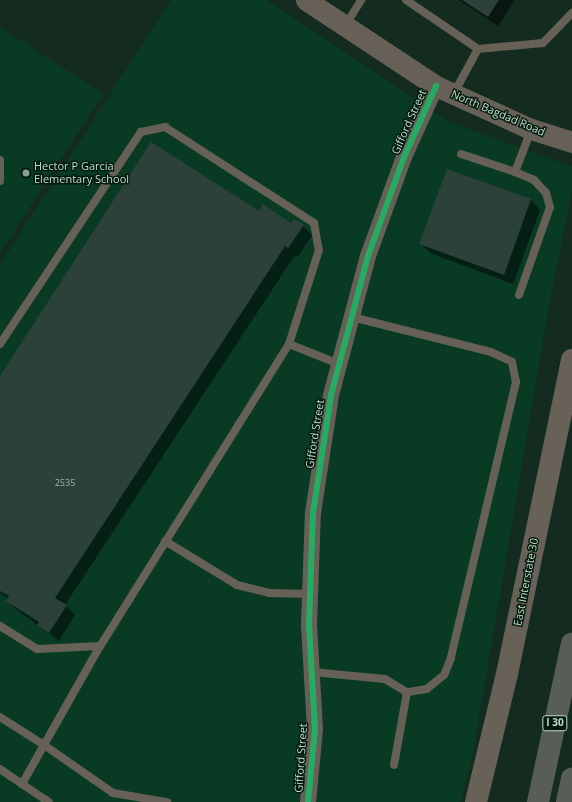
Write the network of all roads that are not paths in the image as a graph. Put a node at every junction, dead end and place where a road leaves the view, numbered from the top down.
1 (306, 0) edge
2 (361, 0) edge
3 (406, 0) edge
4 (572, 13) edge
5 (345, 26) junction
6 (478, 49) junction
7 (445, 90) junction
8 (531, 129) junction
9 (572, 142) edge
10 (461, 154) dead end
11 (0, 160) edge
12 (515, 172) junction
13 (0, 181) edge
14 (519, 295) dead end
15 (352, 317) junction
16 (0, 344) edge
17 (289, 344) junction
18 (572, 360) edge
19 (339, 364) junction
20 (165, 541) junction
21 (310, 594) junction
22 (0, 626) edge
23 (572, 644) edge
24 (100, 646) junction
25 (312, 672) junction
26 (407, 692) junction
27 (0, 717) edge
28 (44, 745) junction
29 (394, 765) dead end
30 (0, 769) edge
31 (572, 779) edge
32 (22, 784) junction
33 (49, 802) edge
34 (167, 802) edge
35 (308, 802) edge
36 (476, 802) edge
37 (538, 802) edge
38 (567, 802) edge

1 - 5 street, North Bagdad Road
2 - 5 lane
3 - 6 lane
4 - 6 lane
5 - 7 street, North Bagdad Road
6 - 7 lane
7 - 8 street, North Bagdad Road
7 - 15 street, Gifford Street
8 - 9 street, North Bagdad Road
8 - 12 lane
10 - 12 lane
11 - 13 lane
12 - 14 lane
15 - 19 street, Gifford Street
15 - 26 lane
16 - 17 lane
17 - 19 lane
17 - 20 lane
18 - 36 main road, East Interstate 30
19 - 21 street, Gifford Street
20 - 21 lane
20 - 24 lane
21 - 25 street, Gifford Street
22 - 24 lane
23 - 37 highway, I 30
24 - 28 lane
25 - 26 lane
25 - 35 street, Gifford Street
26 - 29 lane
27 - 28 lane
28 - 32 lane
28 - 34 lane
30 - 32 lane
31 - 38 highway
32 - 33 lane

